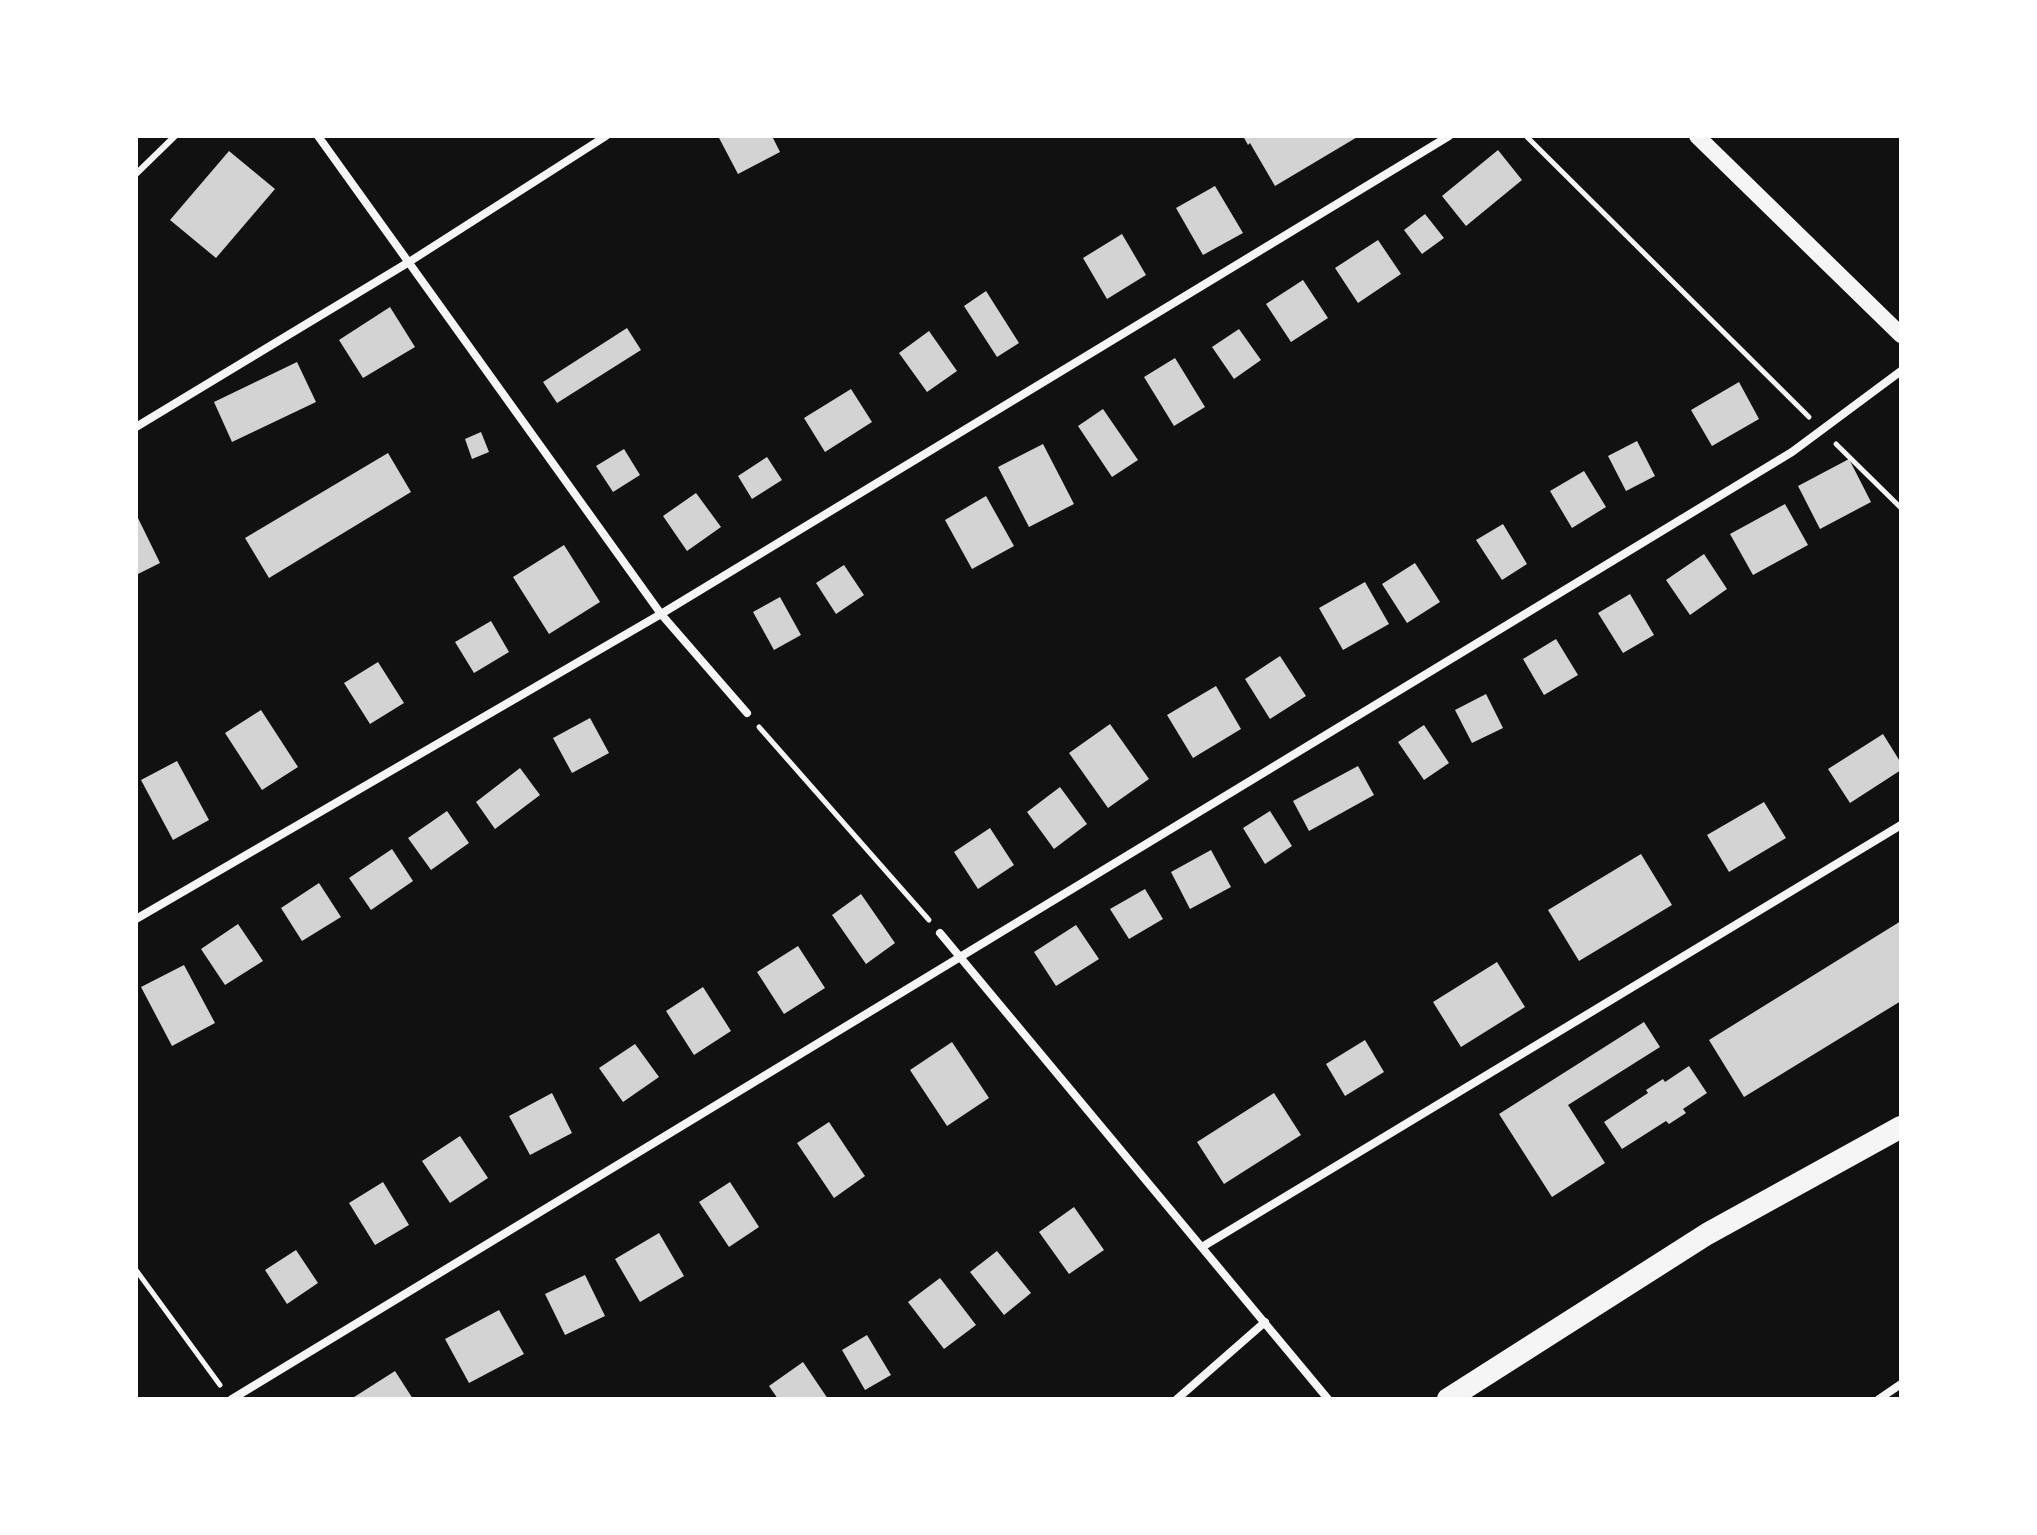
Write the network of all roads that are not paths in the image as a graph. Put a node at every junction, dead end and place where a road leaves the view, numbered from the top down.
1 (175, 136) edge
2 (318, 136) edge
3 (606, 136) edge
4 (1449, 136) edge
5 (1697, 136) edge
6 (136, 174) edge
7 (409, 262) junction
8 (1901, 335) edge
9 (1901, 371) edge
10 (136, 427) edge
11 (661, 614) junction
12 (747, 713) road end
13 (1901, 825) edge
14 (136, 919) edge
15 (940, 933) road end
16 (960, 957) junction
17 (1901, 1127) edge
18 (1202, 1247) junction
19 (1265, 1322) junction
20 (1901, 1384) edge
21 (232, 1399) edge
22 (1177, 1399) edge
23 (1328, 1399) edge
24 (1448, 1399) edge
25 (1879, 1399) edge

1 - 6 lane
2 - 7 street
3 - 7 street
4 - 11 street
5 - 8 main road
7 - 10 street
7 - 11 street
9 - 16 street
11 - 12 street
11 - 14 street
13 - 18 street
15 - 16 street
16 - 18 street
16 - 21 street
17 - 24 highway
18 - 19 street
19 - 22 street
19 - 23 street
20 - 25 street

